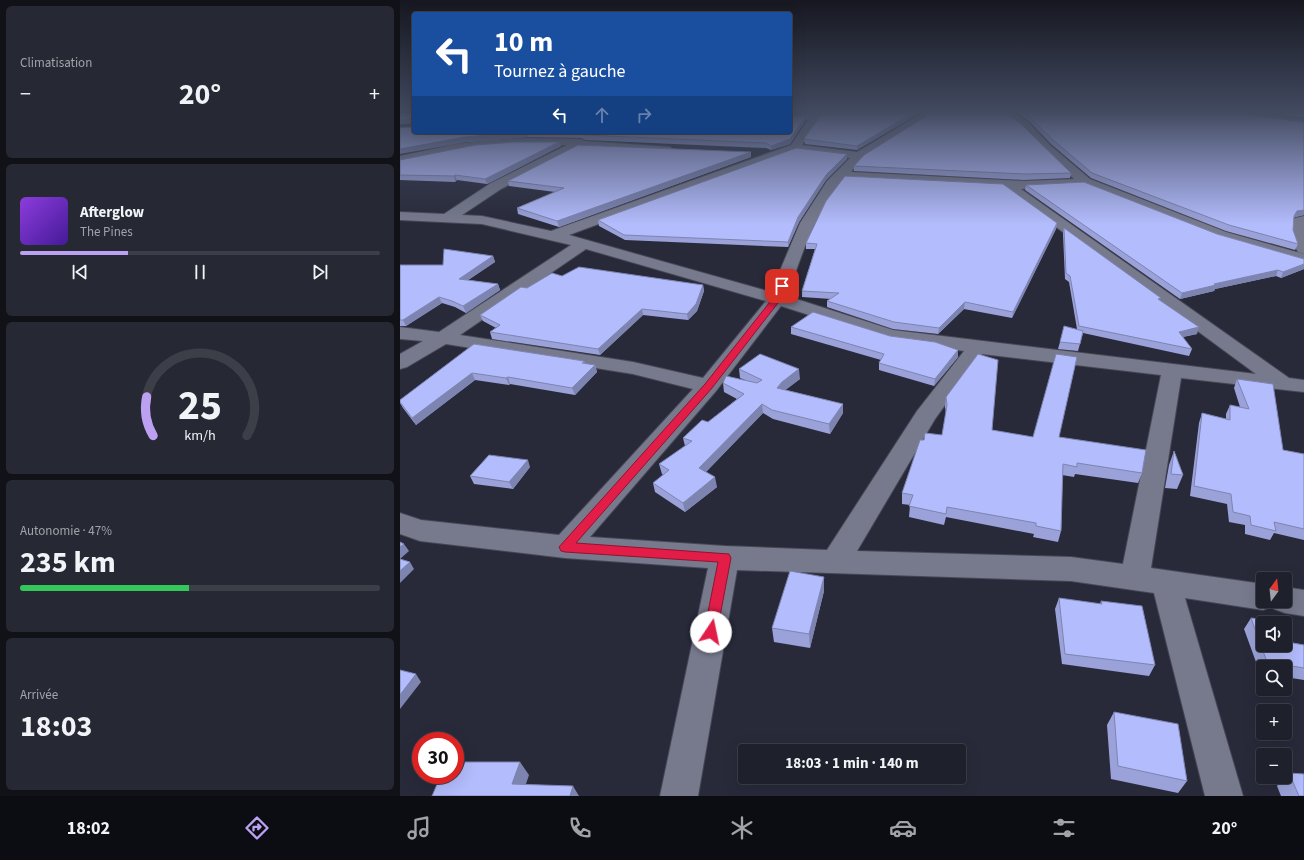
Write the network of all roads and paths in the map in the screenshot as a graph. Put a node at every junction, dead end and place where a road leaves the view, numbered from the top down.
1 (456, 149) edge
2 (567, 149) edge
3 (662, 149) edge
4 (790, 149) edge
5 (810, 149) edge
6 (870, 149) edge
7 (1048, 149) edge
8 (674, 150) edge
9 (748, 152) edge
10 (778, 154) junction
11 (859, 156) junction
12 (400, 160) edge
13 (840, 175) junction
14 (1085, 182) junction
15 (1006, 184) junction
16 (400, 216) edge
17 (447, 218) junction
18 (1304, 220) edge
19 (552, 236) junction
20 (584, 243) junction
21 (1304, 249) edge
22 (1304, 259) edge
23 (777, 299) junction
24 (400, 333) edge
25 (443, 338) junction
26 (977, 347) junction
27 (400, 363) edge
28 (1172, 370) junction
29 (1283, 384) junction
30 (708, 386) junction
31 (1304, 386) edge
32 (400, 523) edge
33 (565, 547) junction
34 (725, 558) junction
35 (835, 562) junction
36 (1151, 581) junction
37 (1256, 596) edge
38 (1292, 601) edge
39 (1304, 602) edge
40 (679, 796) edge
41 (1224, 796) edge

1 - 12 street
2 - 17 street
3 - 8 street
4 - 10 street
5 - 11 street
6 - 11 street
7 - 14 street
9 - 10 street
10 - 19 street
11 - 13 street
13 - 15 street
13 - 23 street
14 - 15 street
14 - 22 street
15 - 29 street
16 - 17 street
17 - 19 street
18 - 21 street
19 - 20 street
20 - 23 street
20 - 25 street
23 - 26 street
23 - 30 street
24 - 25 street
25 - 27 street
25 - 30 street
26 - 28 street
26 - 35 street
28 - 29 street
28 - 36 street
29 - 31 street
30 - 33 street
32 - 33 street
33 - 34 street
34 - 35 street
34 - 40 street
35 - 36 street
36 - 37 street
36 - 41 street
38 - 39 street

